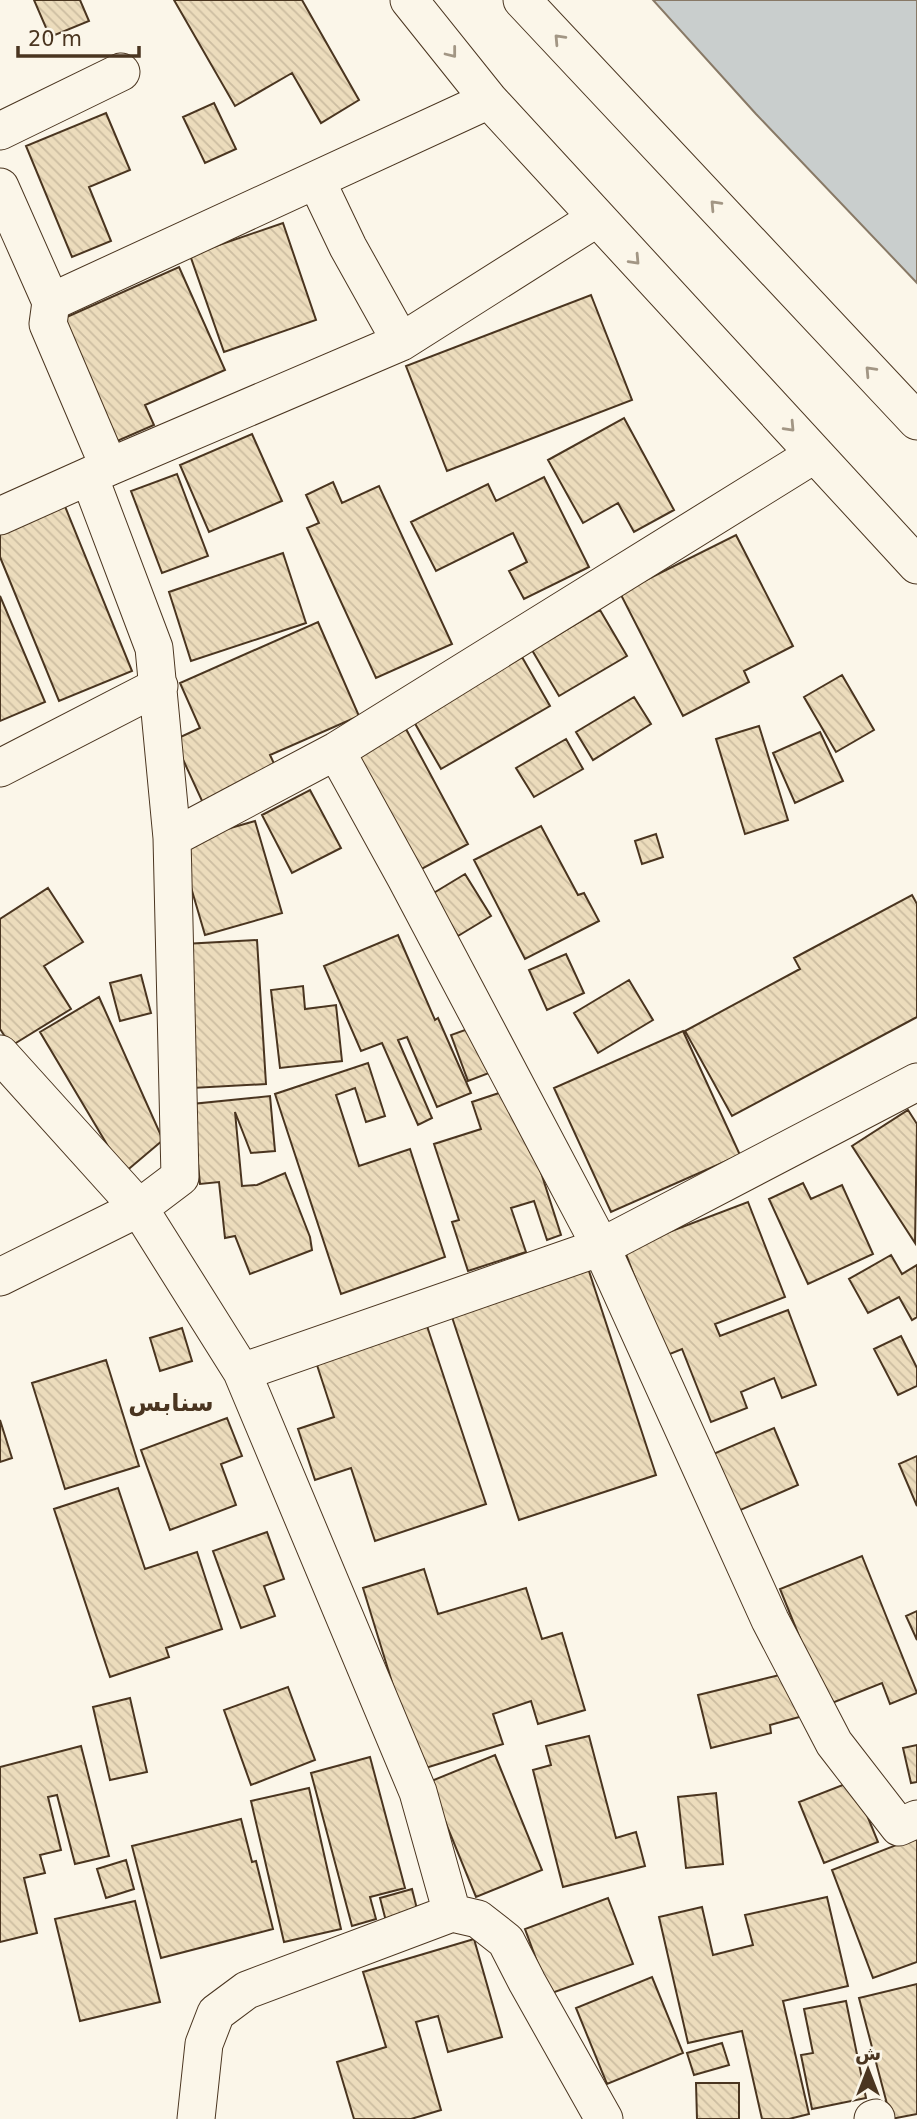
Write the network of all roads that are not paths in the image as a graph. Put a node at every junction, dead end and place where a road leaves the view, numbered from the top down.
1 (409, 0) edge
2 (522, 0) edge
3 (121, 72) dead end
4 (489, 100) junction
5 (0, 131) edge
6 (317, 181) junction
7 (0, 187) edge
8 (597, 218) junction
9 (51, 302) junction
10 (401, 342) junction
11 (917, 421) edge
12 (815, 454) junction
13 (99, 471) junction
14 (0, 516) edge
15 (917, 565) edge
16 (159, 685) junction
17 (336, 751) junction
18 (0, 768) edge
19 (172, 838) junction
20 (0, 1054) edge
21 (917, 1082) edge
22 (139, 1208) junction
23 (601, 1247) junction
24 (0, 1277) edge
25 (242, 1372) junction
26 (917, 1819) edge
27 (452, 1913) junction
28 (196, 2119) edge
29 (604, 2119) edge

1 -> 4 street
11 -> 2 street
3 - 5 street
4 - 6 street
4 - 8 street
6 - 9 street
6 - 10 street
7 - 9 street
8 - 10 street
8 -> 12 street
9 - 13 street
10 - 13 street
12 - 15 street
12 - 17 street
13 - 14 street
13 - 16 street
16 - 18 street
16 - 19 street
17 - 19 street
17 - 23 street
19 - 22 street
20 - 22 street
21 - 23 street
22 - 24 street
22 - 25 street
23 - 25 street
23 - 26 street
25 - 27 street
27 - 28 street
27 - 29 street

